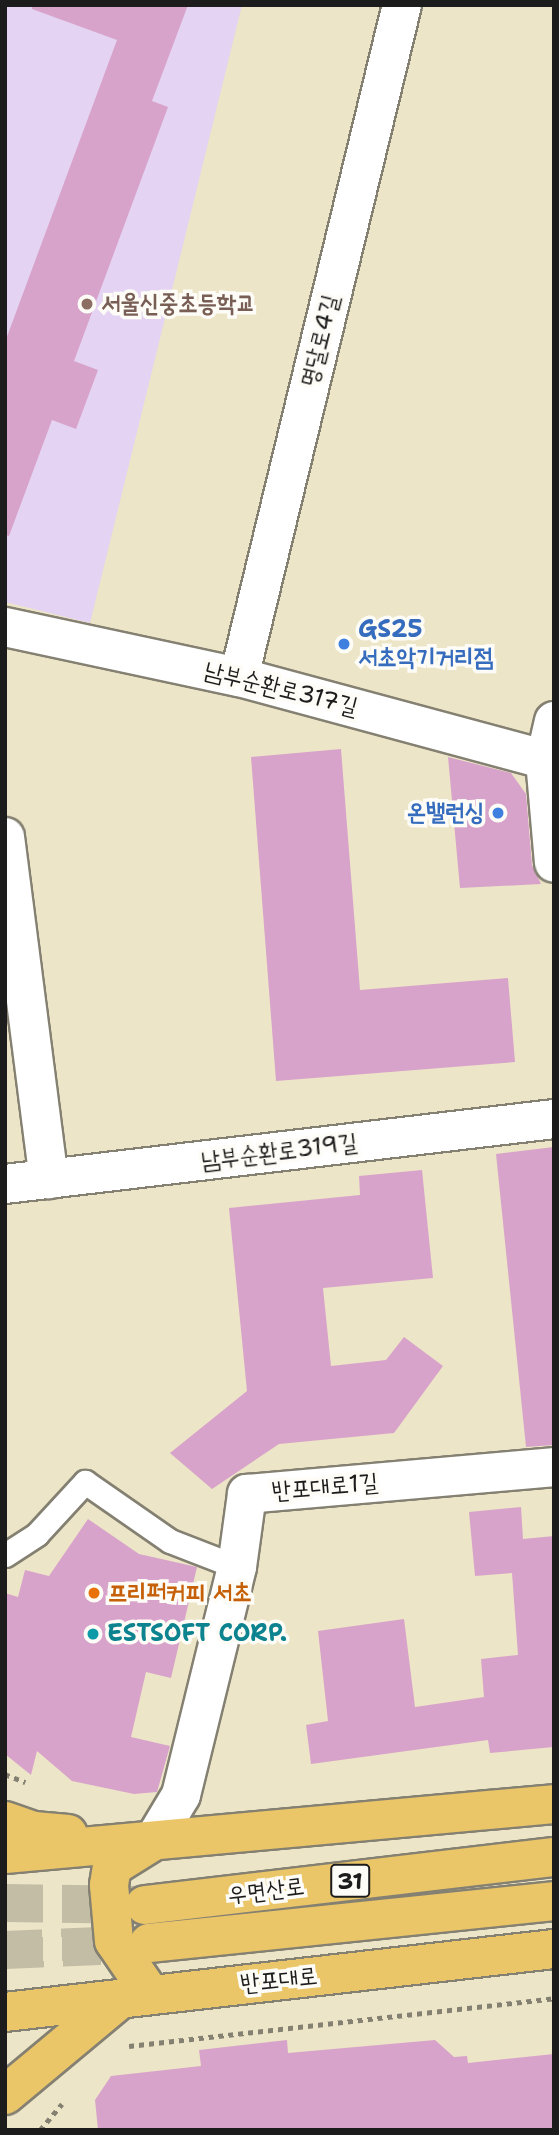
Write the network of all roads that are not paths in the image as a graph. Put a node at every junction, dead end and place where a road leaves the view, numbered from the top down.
1 (402, 5) edge
2 (5, 627) edge
3 (239, 677) junction
4 (554, 721) edge
5 (549, 761) edge
6 (5, 837) edge
7 (554, 863) edge
8 (554, 1119) edge
9 (49, 1179) junction
10 (5, 1184) edge
11 (554, 1467) edge
12 (5, 1555) edge
13 (237, 1567) junction
14 (554, 1804) edge
15 (5, 1821) edge
16 (154, 1840) junction
17 (5, 1853) edge
18 (554, 1857) edge
19 (554, 1901) edge
20 (145, 1905) tunnel mouth
21 (149, 1943) tunnel mouth
22 (554, 1949) edge
23 (135, 1997) junction
24 (5, 2012) edge
25 (5, 2095) edge

1 - 3 street, 명달로4길
2 - 3 street, 남부순환로317길
3 - 5 street, 남부순환로317길
4 - 5 street
5 - 7 street
6 - 9 street
8 - 9 street, 남부순환로319길
9 - 10 street, 남부순환로319길
11 - 13 street, 반포대로1길
12 - 13 lane
13 - 16 street, 반포대로1길
14 - 16 main road
15 - 16 main road
16 - 17 main road
16 - 23 main road
18 - 20 main road, 우면산로 / 31
19 - 21 main road, 우면산로 / 31
22 - 23 main road, 반포대로
23 - 24 main road, 반포대로
23 - 25 main road

